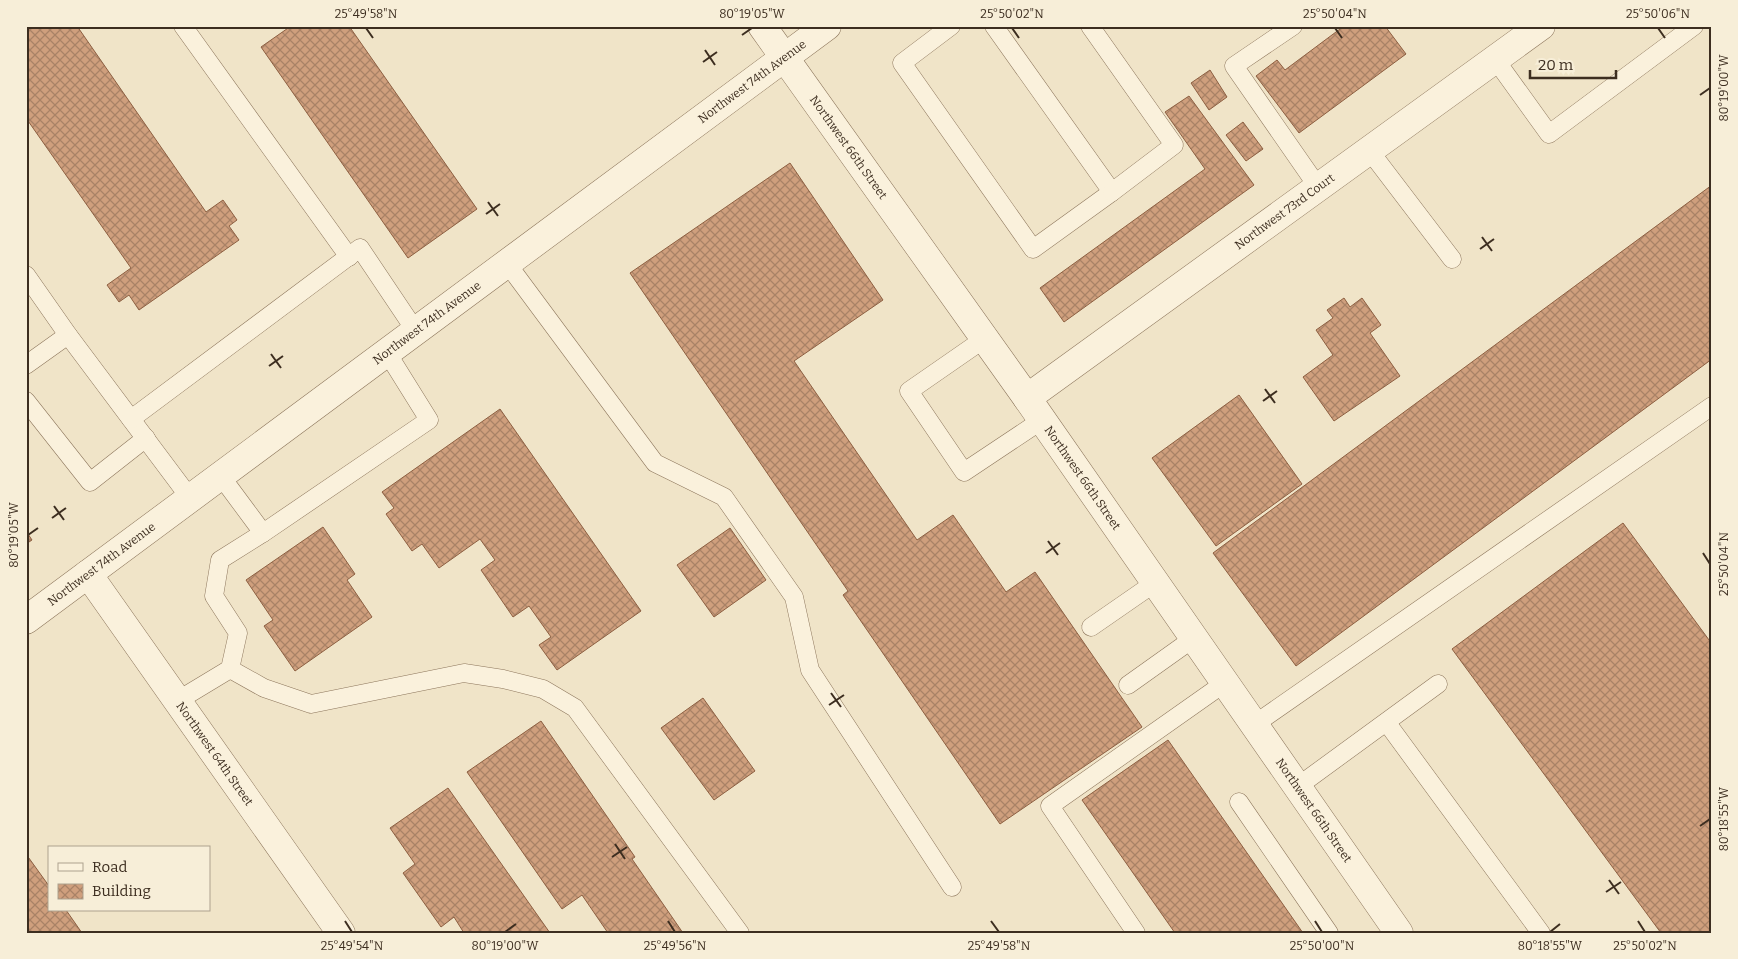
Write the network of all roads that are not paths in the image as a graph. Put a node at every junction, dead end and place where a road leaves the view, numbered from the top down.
1 (183, 26) edge
2 (762, 26) edge
3 (827, 26) edge
4 (951, 26) edge
5 (994, 26) edge
6 (1090, 26) edge
7 (1293, 26) edge
8 (1541, 26) edge
9 (1694, 26) edge
10 (784, 58) junction
11 (1495, 59) junction
12 (1369, 150) junction
13 (1318, 187) junction
14 (1112, 192) junction
15 (349, 257) junction
16 (1452, 259) dead end
17 (506, 262) junction
18 (26, 275) edge
19 (415, 330) junction
20 (68, 335) junction
21 (984, 339) junction
22 (386, 351) junction
23 (26, 365) edge
24 (26, 401) edge
25 (1712, 406) edge
26 (1034, 409) junction
27 (131, 418) junction
28 (146, 438) junction
29 (220, 475) junction
30 (190, 498) junction
31 (263, 533) junction
32 (88, 574) junction
33 (1156, 582) junction
34 (26, 620) edge
35 (1091, 627) dead end
36 (1194, 638) junction
37 (230, 669) junction
38 (1226, 682) junction
39 (1438, 684) dead end
40 (1128, 685) dead end
41 (177, 701) junction
42 (1387, 723) junction
43 (1255, 724) junction
44 (1297, 787) junction
45 (1239, 802) dead end
46 (952, 887) dead end
47 (341, 933) edge
48 (740, 933) edge
49 (1136, 933) edge
50 (1329, 933) edge
51 (1399, 933) edge
52 (1541, 933) edge

1 - 15 lane
2 - 10 street, Northwest 66th Street
3 - 10 street, Northwest 74th Avenue
4 - 14 lane
5 - 14 lane
6 - 14 lane
7 - 13 lane
8 - 11 street, Northwest 73rd Court
9 - 11 lane
10 - 17 street, Northwest 74th Avenue
10 - 21 street, Northwest 66th Street
11 - 12 street, Northwest 73rd Court
12 - 13 street, Northwest 73rd Court
12 - 16 lane
13 - 26 street, Northwest 73rd Court
15 - 19 lane
15 - 27 lane
17 - 19 street, Northwest 74th Avenue
17 - 46 lane
18 - 20 lane
19 - 22 street, Northwest 74th Avenue
20 - 23 lane
20 - 27 lane
21 - 26 street, Northwest 66th Street
21 - 26 lane
22 - 29 street, Northwest 74th Avenue
22 - 31 lane
24 - 28 lane
25 - 43 lane
26 - 33 street, Northwest 66th Street
27 - 28 lane
28 - 30 lane
29 - 30 street, Northwest 74th Avenue
29 - 31 lane
30 - 32 street, Northwest 74th Avenue
31 - 37 lane
32 - 34 street, Northwest 74th Avenue
32 - 41 street, Northwest 64th Street
33 - 35 lane
33 - 36 street, Northwest 66th Street
36 - 38 street, Northwest 66th Street
36 - 40 lane
37 - 41 lane
37 - 48 lane
38 - 43 street, Northwest 66th Street
38 - 49 lane
39 - 42 lane
41 - 47 street, Northwest 64th Street
42 - 44 lane
42 - 52 lane
43 - 44 street, Northwest 66th Street
44 - 51 street, Northwest 66th Street
45 - 50 lane

